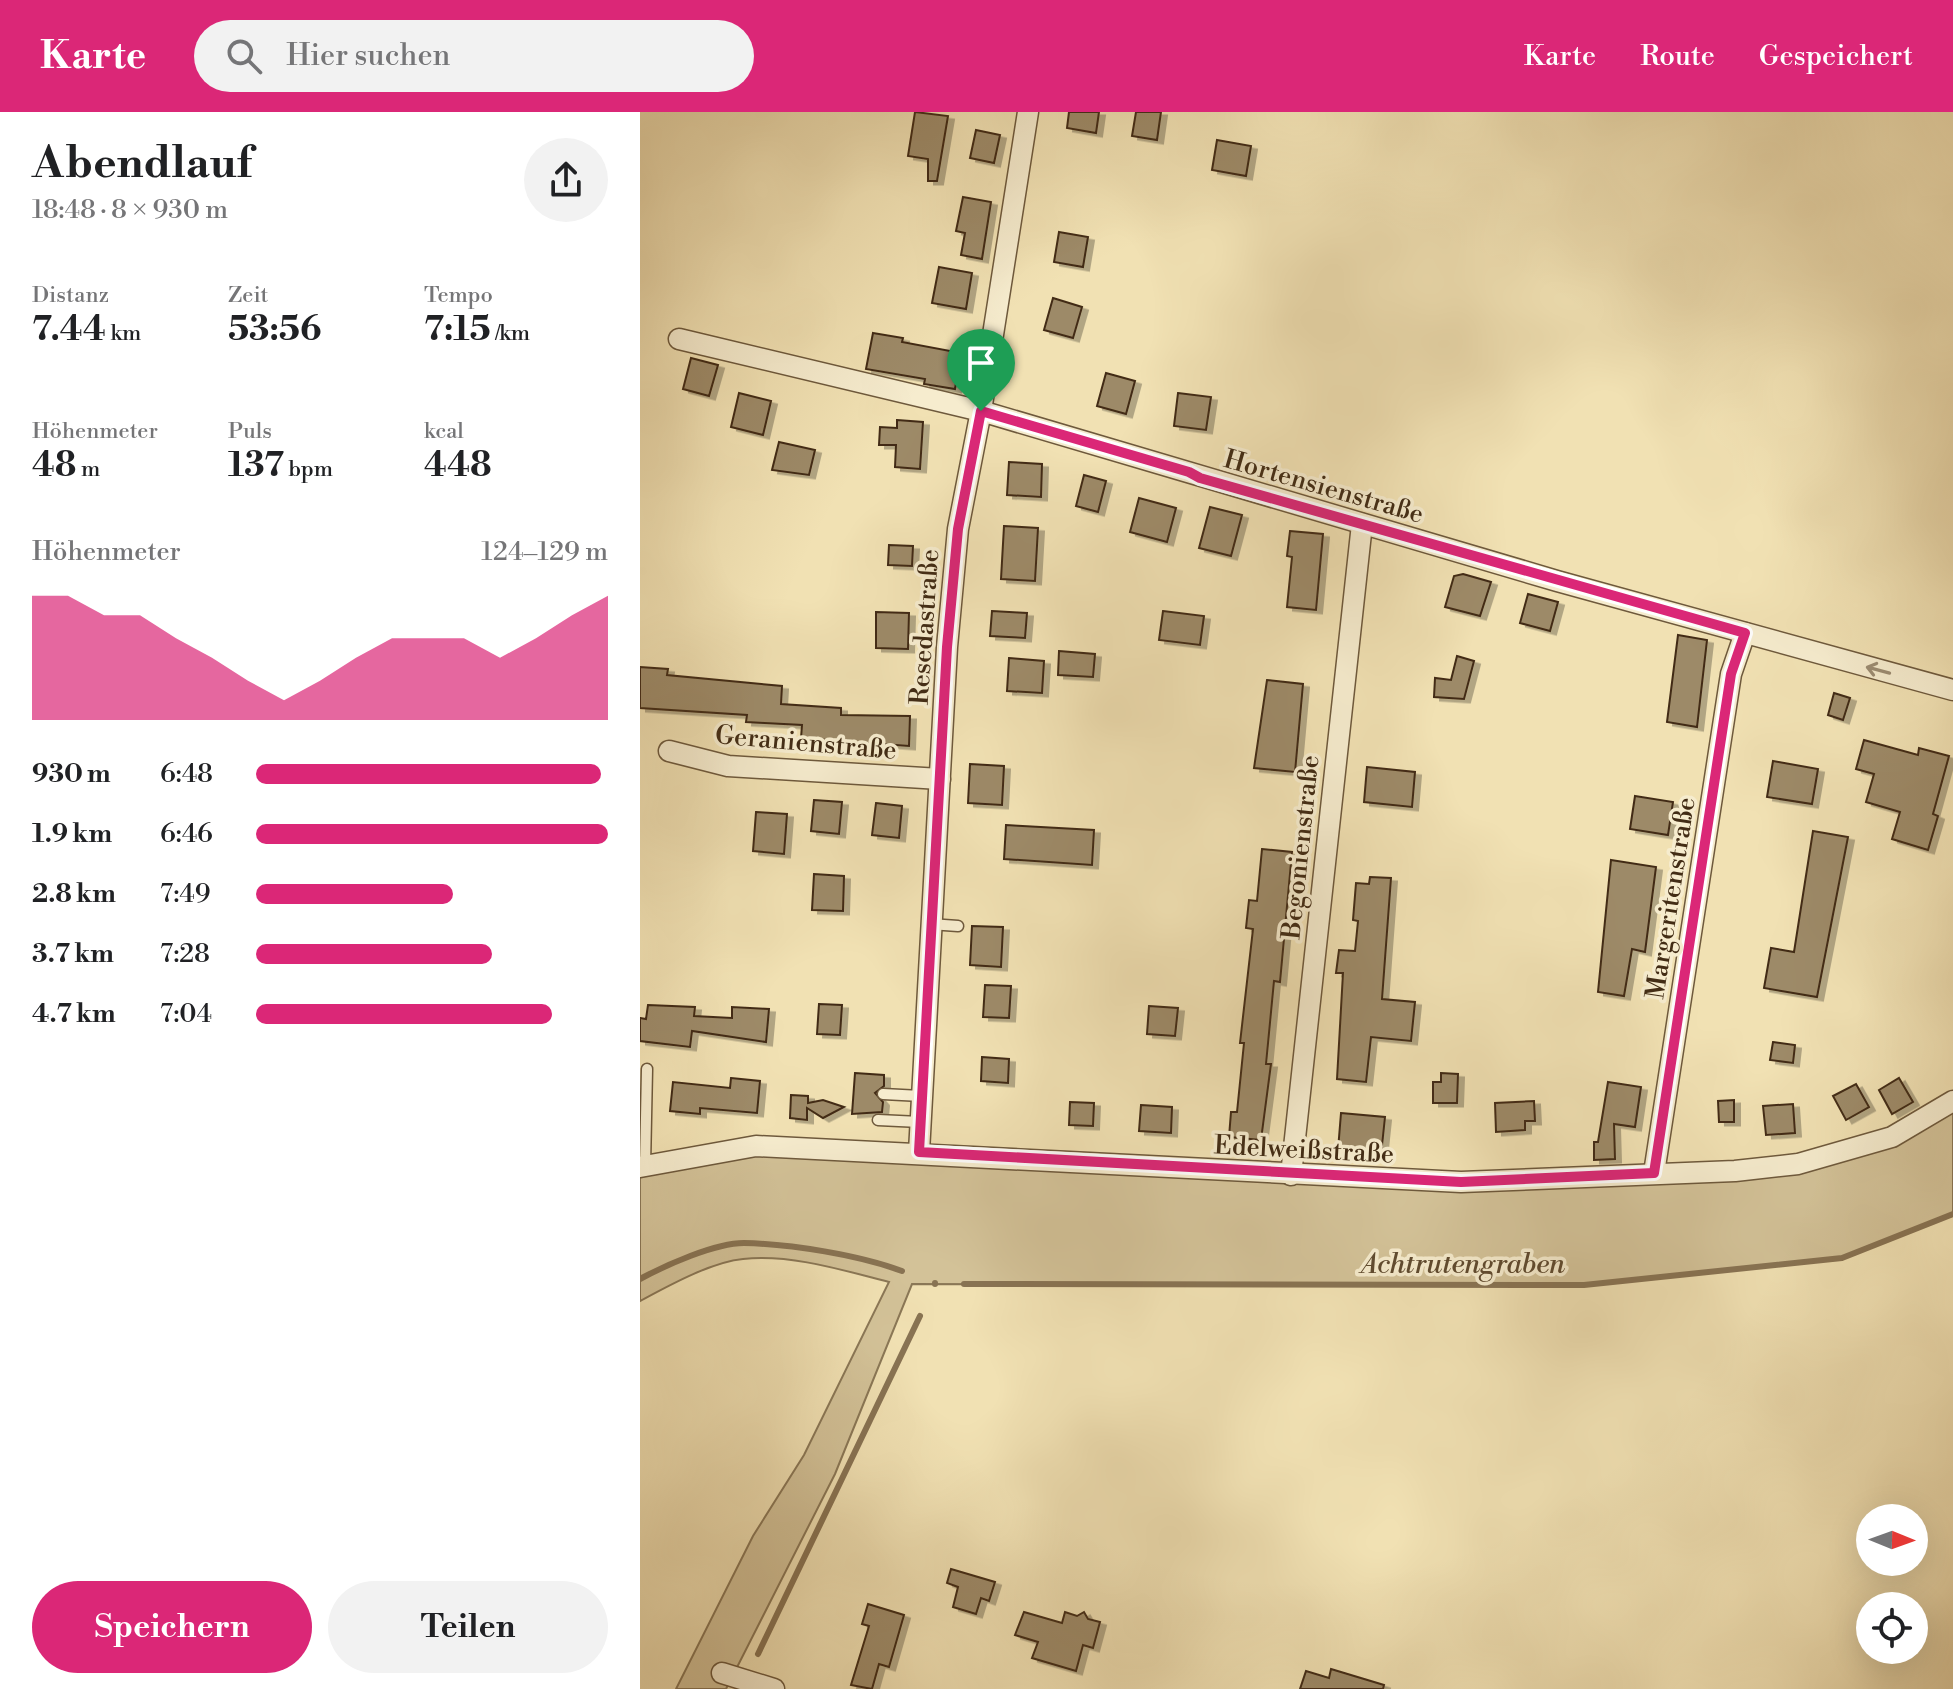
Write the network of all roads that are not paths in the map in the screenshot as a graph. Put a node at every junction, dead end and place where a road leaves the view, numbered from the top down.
1 (1028, 112) edge
2 (679, 339) dead end
3 (981, 411) junction
4 (1362, 524) junction
5 (1745, 633) junction
6 (1953, 690) edge
7 (669, 751) dead end
8 (940, 779) junction
9 (930, 924) junction
10 (958, 926) dead end
11 (647, 1069) dead end
12 (883, 1094) dead end
13 (921, 1096) junction
14 (1953, 1101) edge
15 (878, 1120) dead end
16 (920, 1122) junction
17 (919, 1152) junction
18 (643, 1167) edge
19 (1654, 1173) junction
20 (1291, 1175) junction
21 (722, 1673) dead end
22 (774, 1689) edge

1 - 3 street, Resedastraße
2 - 3 street, Hortensienstraße
3 - 4 street, Hortensienstraße
3 - 8 street, Resedastraße
4 - 5 street, Hortensienstraße
4 - 20 street, Begonienstraße
6 -> 5 street, Hortensienstraße
5 - 19 street, Margeritenstraße
7 - 8 street, Geranienstraße
8 - 9 street, Resedastraße
9 - 10 lane
9 - 13 street, Resedastraße
11 - 18 lane
12 - 13 lane
13 - 16 street, Resedastraße
14 - 19 street, Edelweißstraße
15 - 16 lane
16 - 17 street, Resedastraße
17 - 18 street, Edelweißstraße
17 - 20 street, Edelweißstraße
19 - 20 street, Edelweißstraße
21 - 22 street

